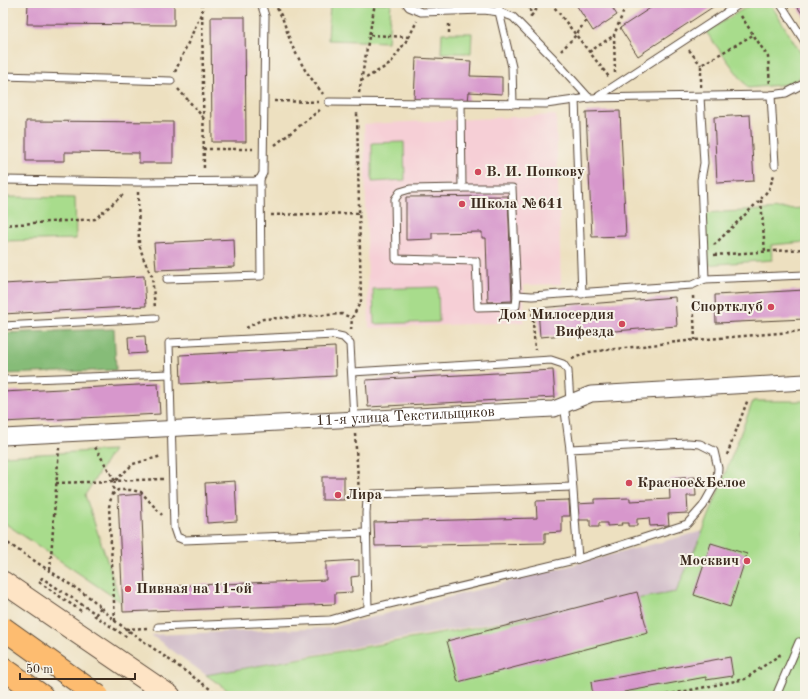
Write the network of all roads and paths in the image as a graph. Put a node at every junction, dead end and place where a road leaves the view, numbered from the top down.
1 (202, 3) edge
2 (261, 3) edge
3 (274, 3) edge
4 (375, 3) edge
5 (406, 3) edge
6 (499, 3) edge
7 (542, 3) edge
8 (551, 3) edge
9 (627, 3) edge
10 (741, 3) edge
11 (780, 3) edge
12 (735, 7) junction
13 (421, 12) junction
14 (499, 12) junction
15 (202, 14) junction
16 (531, 16) dead end
17 (586, 20) dead end
18 (369, 35) junction
19 (576, 35) junction
20 (614, 35) junction
21 (753, 35) junction
22 (409, 37) junction
23 (682, 41) junction
24 (805, 42) edge
25 (589, 52) junction
26 (554, 59) junction
27 (701, 65) junction
28 (3, 76) edge
29 (171, 81) junction
30 (361, 81) junction
31 (805, 83) edge
32 (615, 85) junction
33 (771, 95) junction
34 (700, 97) junction
35 (592, 98) junction
36 (575, 99) junction
37 (264, 100) junction
38 (329, 102) junction
39 (357, 103) junction
40 (460, 104) junction
41 (513, 104) junction
42 (203, 117) junction
43 (203, 149) junction
44 (263, 152) junction
45 (775, 165) joint
46 (260, 179) junction
47 (3, 180) edge
48 (138, 182) junction
49 (204, 182) junction
50 (462, 188) junction
51 (761, 199) junction
52 (359, 213) junction
53 (261, 215) junction
54 (3, 225) edge
55 (805, 249) edge
56 (765, 252) junction
57 (704, 256) junction
58 (805, 275) edge
59 (705, 279) junction
60 (167, 280) dead end
61 (692, 285) junction
62 (582, 294) junction
63 (517, 295) junction
64 (532, 296) junction
65 (156, 318) joint
66 (3, 326) edge
67 (805, 331) edge
68 (220, 340) junction
69 (695, 340) junction
70 (536, 361) junction
71 (563, 364) junction
72 (352, 372) junction
73 (170, 374) junction
74 (3, 380) edge
75 (805, 382) edge
76 (753, 385) junction
77 (562, 405) junction
78 (355, 426) junction
79 (171, 428) junction
80 (87, 433) junction
81 (60, 434) junction
82 (3, 437) edge
83 (570, 449) junction
84 (171, 453) junction
85 (172, 479) junction
86 (115, 481) junction
87 (716, 481) junction
88 (56, 482) junction
89 (572, 487) junction
90 (112, 496) junction
91 (367, 500) junction
92 (174, 528) junction
93 (366, 533) junction
94 (3, 540) edge
95 (578, 559) junction
96 (50, 571) junction
97 (3, 582) edge
98 (101, 607) junction
99 (368, 609) junction
100 (82, 611) dead end
101 (94, 615) dead end
102 (115, 621) junction
103 (158, 627) joint
104 (3, 628) edge
105 (126, 629) junction
106 (129, 631) junction
107 (799, 642) joint
108 (3, 668) edge
109 (168, 695) edge
110 (42, 696) edge
111 (98, 696) edge
112 (220, 696) edge
113 (661, 696) edge
114 (776, 696) edge

1 - 15 path
2 - 37 lane
3 - 38 path
4 - 18 path
5 - 13 lane
6 - 14 lane
7 - 16 path
8 - 19 path
9 - 20 path
10 - 12 lane
11 - 24 lane
12 - 21 path
12 - 23 lane
13 - 14 lane
13 - 22 path
14 - 26 lane
14 - 41 lane
15 - 29 path
15 - 42 path
17 - 19 path
18 - 22 path
18 - 30 path
19 - 25 path
19 - 26 path
20 - 25 path
20 - 32 path
21 - 27 path
21 - 33 path
22 - 30 path
23 - 27 path
23 - 32 lane
25 - 32 path
26 - 35 lane
27 - 34 path
28 - 29 lane
29 - 42 path
30 - 39 path
31 - 33 lane
32 - 35 lane
33 - 34 lane
33 - 45 lane
34 - 35 lane
34 - 57 lane
35 - 36 lane
36 - 41 lane
36 - 62 lane
37 - 38 path
37 - 44 lane
38 - 39 lane
38 - 44 path
39 - 40 lane
39 - 52 path
40 - 41 lane
40 - 50 lane
42 - 43 path
43 - 44 path
43 - 49 path
44 - 46 lane
45 - 51 path
46 - 49 lane
46 - 53 lane
47 - 48 lane
48 - 49 lane
48 - 54 path
48 - 65 path
50 - 63 lane
50 - 63 lane
51 - 56 path
51 - 57 path
52 - 53 path
52 - 68 path
53 - 60 lane
55 - 56 path
56 - 57 path
57 - 59 lane
58 - 59 lane
59 - 61 lane
61 - 62 lane
61 - 69 path
62 - 64 lane
63 - 64 lane
64 - 70 path
65 - 66 lane
67 - 69 path
68 - 72 lane
68 - 73 lane
69 - 71 path
70 - 71 lane
70 - 72 lane
71 - 77 lane
72 - 78 lane
73 - 74 lane
73 - 79 lane
75 - 76 street, 11-я улица Текстильщиков
76 - 77 street, 11-я улица Текстильщиков
76 - 87 path
77 - 78 street, 11-я улица Текстильщиков
77 - 83 lane
78 - 79 street, 11-я улица Текстильщиков
78 - 91 path
79 - 80 street, 11-я улица Текстильщиков
79 - 84 lane
80 - 81 street, 11-я улица Текстильщиков
80 - 86 path
81 - 82 street, 11-я улица Текстильщиков
81 - 88 path
83 - 87 lane
83 - 89 lane
84 - 85 lane
84 - 86 path
85 - 86 path
85 - 92 lane
86 - 88 path
86 - 90 path
87 - 95 lane
88 - 96 path
89 - 91 lane
89 - 95 lane
90 - 92 path
90 - 102 path
91 - 93 lane
92 - 93 lane
93 - 99 lane
94 - 96 path
95 - 99 lane
96 - 98 path
97 - 109 main road
98 - 100 path
98 - 102 path
99 - 103 lane
101 - 106 path
102 - 105 path
103 - 105 path
104 - 111 main road, bridge
105 - 106 path
106 - 112 path
107 - 113 path
107 - 114 lane
108 - 110 main road

